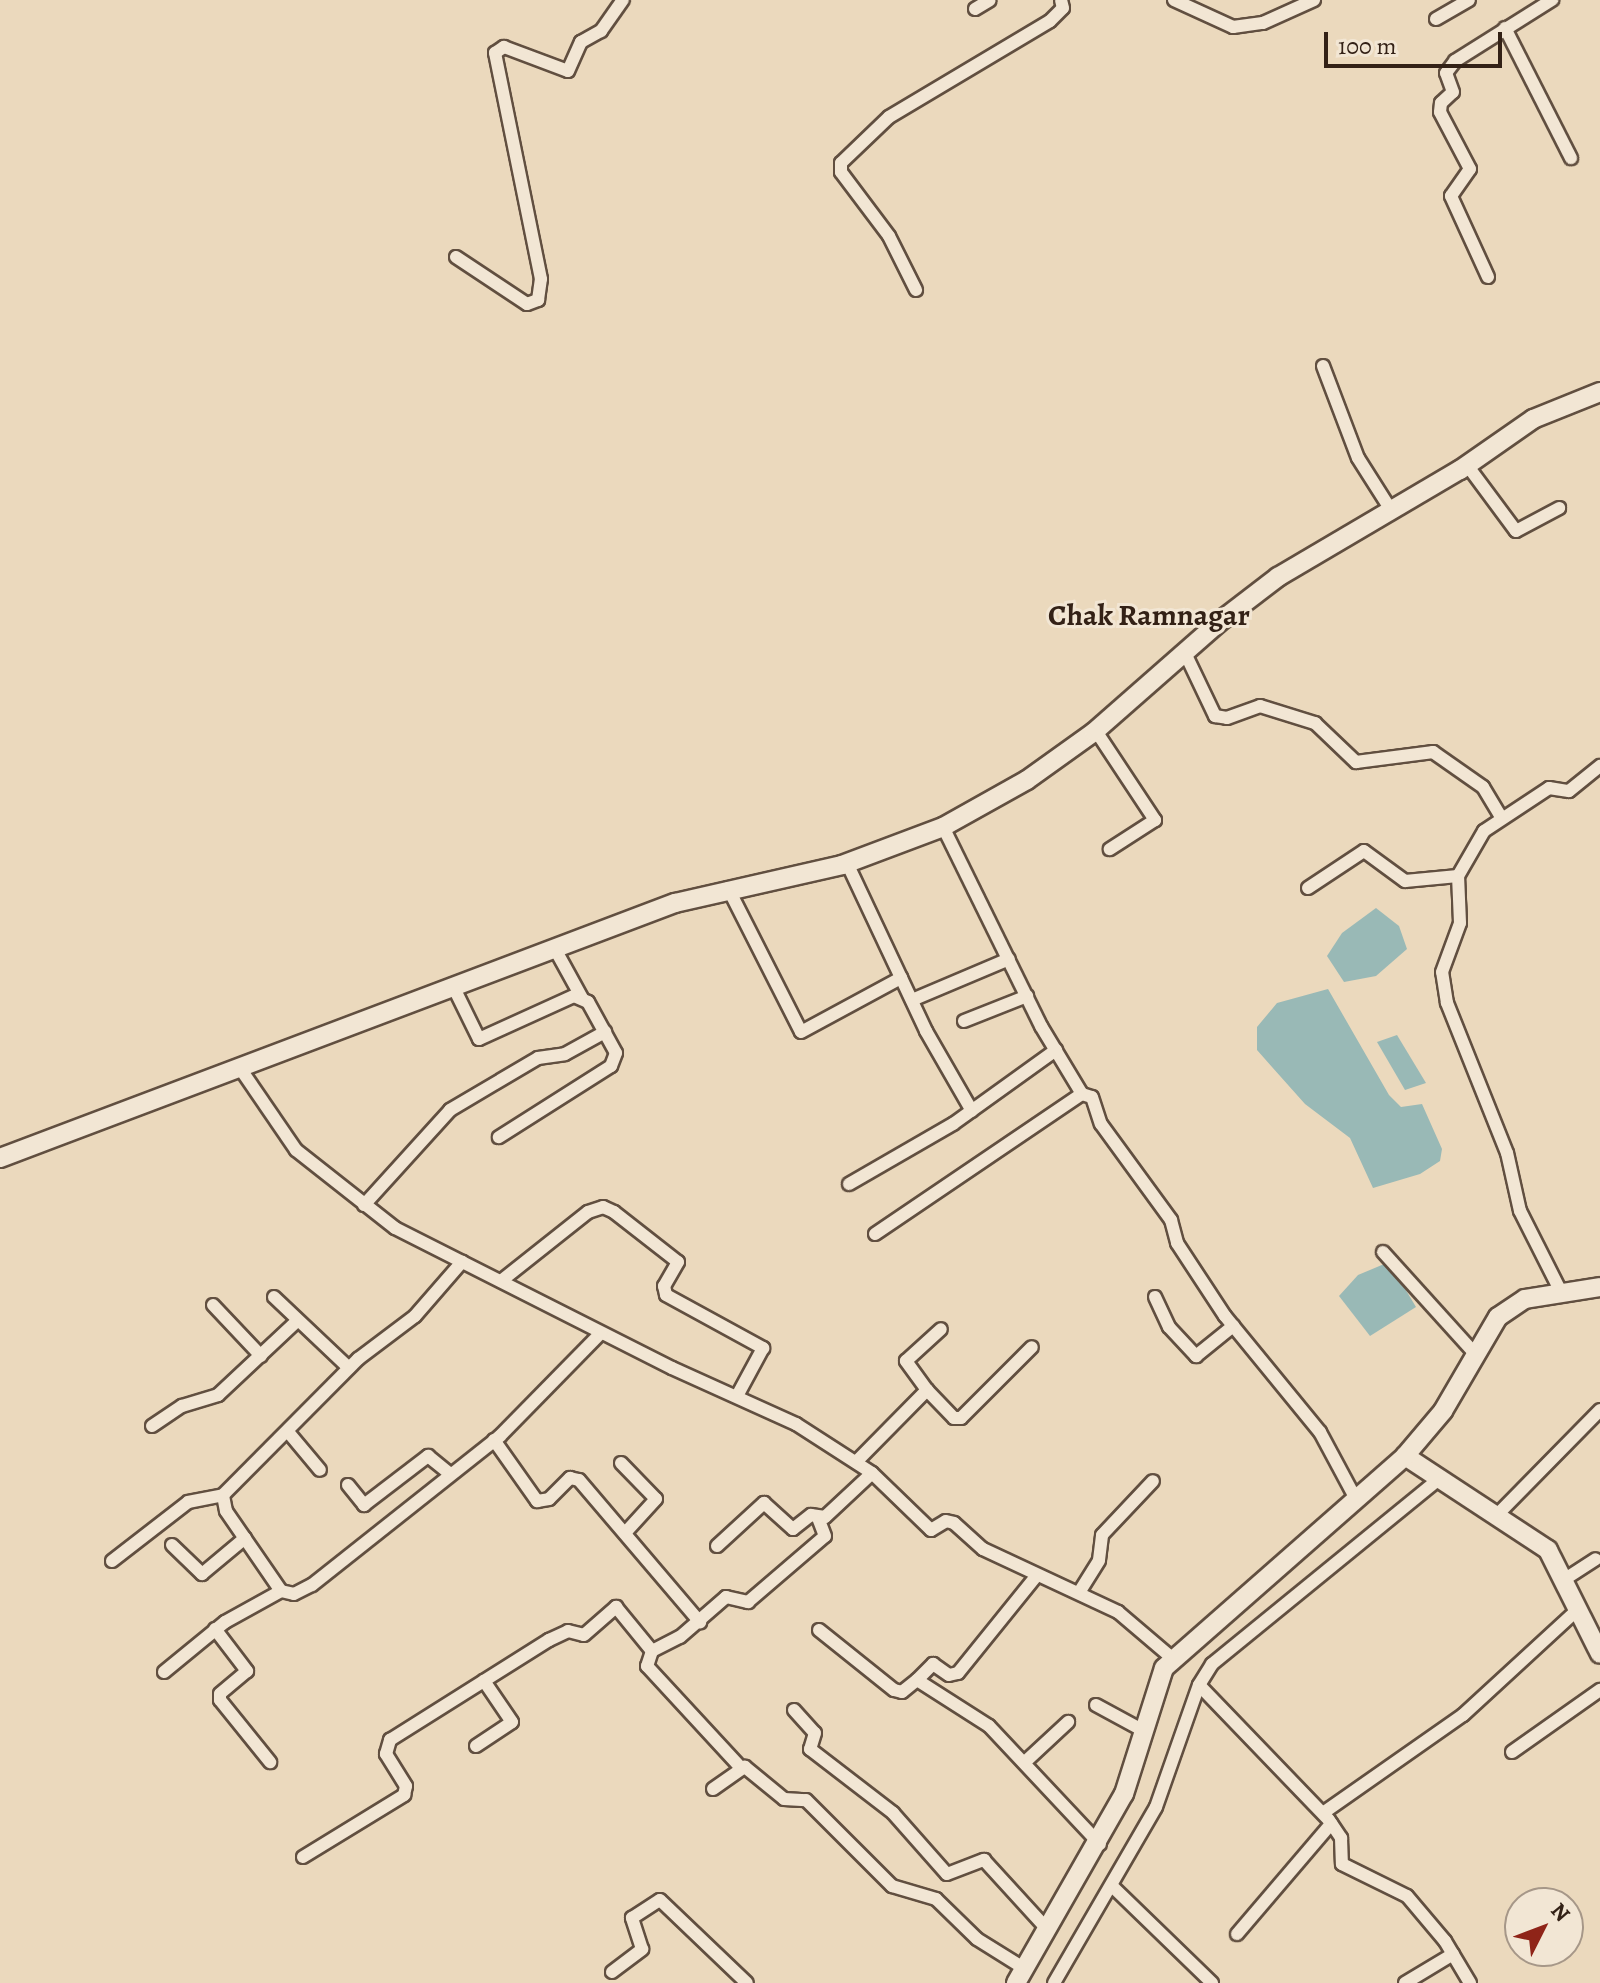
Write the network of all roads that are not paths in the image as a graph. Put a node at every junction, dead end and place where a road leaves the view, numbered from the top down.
1 (623, 0) edge
2 (990, 0) edge
3 (1061, 0) edge
4 (1174, 0) edge
5 (1314, 0) edge
6 (1469, 0) edge
7 (1552, 0) edge
8 (975, 9) dead end
9 (1436, 19) dead end
10 (1505, 28) junction
11 (1571, 158) dead end
12 (456, 257) dead end
13 (1488, 277) dead end
14 (916, 290) dead end
15 (1323, 366) dead end
16 (1600, 392) edge
17 (1467, 465) junction
18 (1559, 508) dead end
19 (1391, 510) junction
20 (1185, 653) junction
21 (1096, 731) junction
22 (1600, 766) edge
23 (1501, 817) junction
24 (943, 827) junction
25 (1110, 849) dead end
26 (847, 863) junction
27 (1458, 876) junction
28 (728, 888) junction
29 (1308, 888) dead end
30 (555, 949) junction
31 (1009, 959) junction
32 (901, 978) junction
33 (453, 986) junction
34 (1027, 996) junction
35 (582, 998) junction
36 (912, 1000) junction
37 (964, 1021) dead end
38 (605, 1032) junction
39 (1056, 1050) junction
40 (240, 1068) junction
41 (1082, 1094) junction
42 (972, 1111) junction
43 (499, 1137) dead end
44 (0, 1158) edge
45 (849, 1184) dead end
46 (364, 1205) junction
47 (875, 1234) dead end
48 (1383, 1252) dead end
49 (462, 1262) junction
50 (501, 1281) junction
51 (1600, 1287) edge
52 (1561, 1292) junction
53 (274, 1297) dead end
54 (1155, 1297) dead end
55 (213, 1305) dead end
56 (297, 1321) junction
57 (1233, 1326) junction
58 (941, 1329) dead end
59 (601, 1333) junction
60 (1032, 1347) dead end
61 (1476, 1355) junction
62 (261, 1356) junction
63 (349, 1368) junction
64 (927, 1390) junction
65 (737, 1396) junction
66 (1600, 1410) edge
67 (152, 1426) dead end
68 (289, 1433) junction
69 (494, 1440) junction
70 (857, 1461) junction
71 (621, 1463) dead end
72 (1421, 1468) junction
73 (320, 1470) dead end
74 (872, 1473) junction
75 (450, 1474) junction
76 (1153, 1481) dead end
77 (348, 1485) dead end
78 (223, 1495) junction
79 (1356, 1499) junction
80 (1495, 1517) junction
81 (818, 1518) junction
82 (625, 1533) junction
83 (245, 1538) junction
84 (172, 1545) dead end
85 (717, 1546) dead end
86 (1596, 1559) dead end
87 (112, 1561) dead end
88 (1037, 1575) junction
89 (1562, 1581) junction
90 (281, 1591) junction
91 (1080, 1591) junction
92 (1575, 1612) junction
93 (700, 1622) junction
94 (215, 1629) junction
95 (819, 1630) dead end
96 (652, 1651) junction
97 (1600, 1654) edge
98 (1172, 1658) junction
99 (164, 1672) dead end
100 (917, 1680) junction
101 (484, 1681) junction
102 (1199, 1685) junction
103 (1600, 1690) edge
104 (1096, 1705) dead end
105 (794, 1710) dead end
106 (1068, 1722) dead end
107 (1144, 1731) junction
108 (476, 1746) dead end
109 (1512, 1752) dead end
110 (270, 1762) dead end
111 (1025, 1762) junction
112 (741, 1768) junction
113 (713, 1789) dead end
114 (1323, 1813) junction
115 (1331, 1824) junction
116 (1100, 1844) junction
117 (303, 1857) dead end
118 (1113, 1887) junction
119 (1048, 1930) junction
120 (1237, 1934) dead end
121 (1453, 1954) junction
122 (612, 1972) dead end
123 (1020, 1976) edge
124 (747, 1983) edge
125 (1054, 1983) edge
126 (1212, 1983) edge
127 (1405, 1983) edge
128 (1470, 1983) edge

1 - 12 street
2 - 8 street
3 - 14 street
4 - 5 street
6 - 9 street
7 - 10 street
10 - 11 street
10 - 13 street
15 - 19 street
16 - 17 street
17 - 18 street
17 - 19 street
19 - 20 street
20 - 21 street
20 - 23 street
21 - 24 street
21 - 25 street
22 - 23 street
23 - 27 street
24 - 26 street
24 - 31 street
26 - 28 street
26 - 32 street
27 - 29 street
27 - 52 street
28 - 30 street
28 - 32 street
30 - 33 street
30 - 35 street
31 - 34 street
31 - 36 street
32 - 36 street
33 - 35 street
33 - 40 street
34 - 37 street
34 - 39 street
35 - 38 street
36 - 42 street
38 - 43 street
38 - 46 street
39 - 41 street
39 - 42 street
40 - 44 street
40 - 46 street
41 - 47 street
41 - 57 street
42 - 45 street
46 - 49 street
48 - 61 street
49 - 50 street
49 - 63 street
50 - 59 street
50 - 65 street
51 - 52 street
52 - 61 street
53 - 56 street
54 - 57 street
55 - 62 street
56 - 62 street
56 - 63 street
57 - 79 street
58 - 64 street
59 - 65 street
59 - 69 street
60 - 64 street
61 - 72 street
62 - 67 street
63 - 68 street
64 - 70 street
65 - 70 street
66 - 80 street
68 - 73 street
68 - 78 street
69 - 75 street
69 - 82 street
70 - 74 street
71 - 82 street
72 - 79 street
72 - 80 street
72 - 102 street
74 - 81 street
74 - 88 street
75 - 77 street
75 - 90 street
76 - 91 street
78 - 83 street
78 - 87 street
79 - 98 street
80 - 89 street
81 - 85 street
81 - 93 street
82 - 93 street
83 - 84 street
83 - 90 street
86 - 89 street
88 - 91 street
88 - 100 street
89 - 92 street
90 - 94 street
91 - 98 street
92 - 97 street
92 - 114 street
93 - 96 street
94 - 99 street
94 - 110 street
95 - 100 street
96 - 101 street
96 - 112 street
98 - 107 street
100 - 111 street
101 - 108 street
101 - 117 street
102 - 114 street
102 - 118 street
103 - 109 street
104 - 107 street
105 - 119 street
106 - 111 street
107 - 116 street
111 - 116 street
112 - 113 street
112 - 123 street
114 - 115 street
115 - 120 street
115 - 121 street
116 - 119 street
118 - 125 street
118 - 126 street
119 - 123 street
121 - 127 street
121 - 128 street
122 - 124 street

